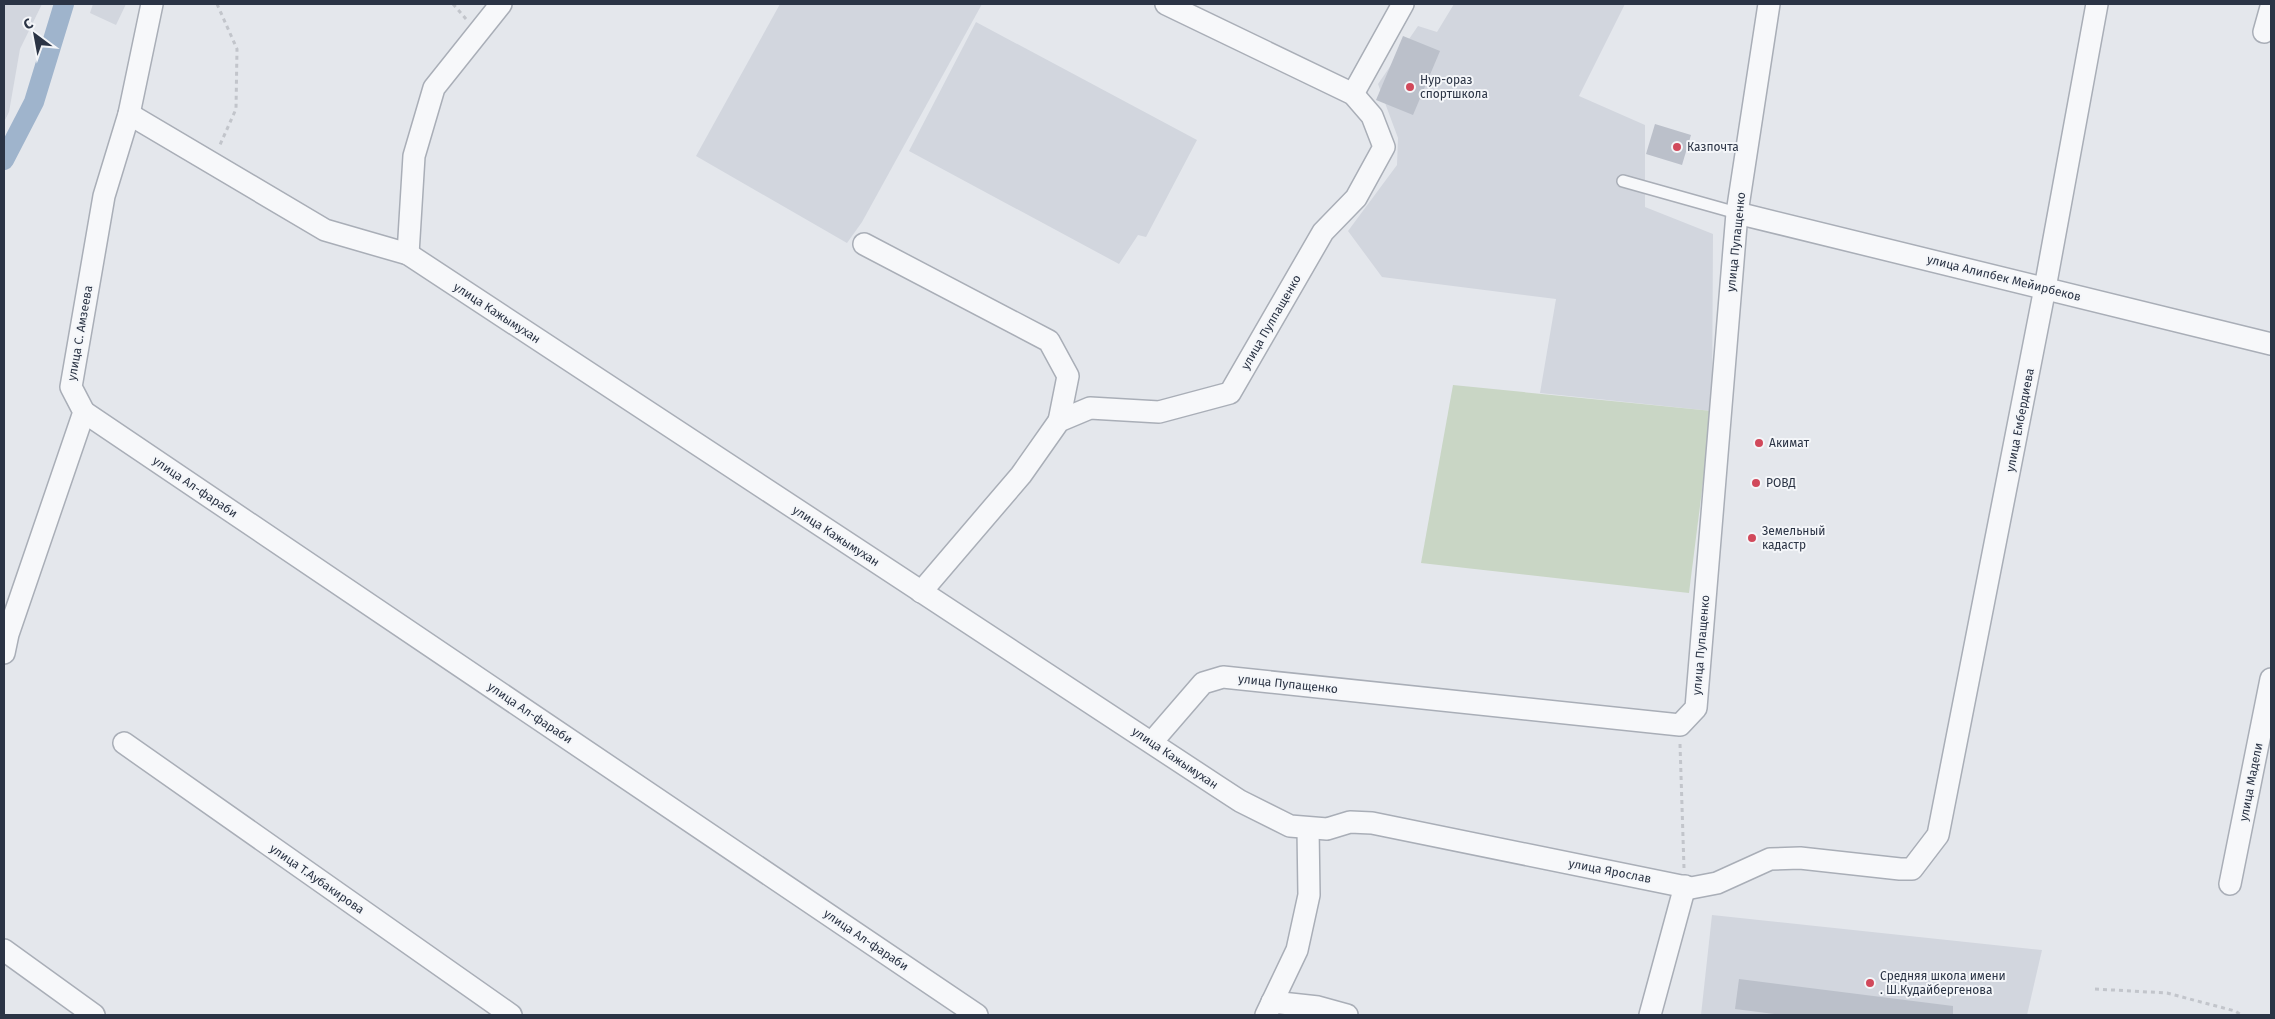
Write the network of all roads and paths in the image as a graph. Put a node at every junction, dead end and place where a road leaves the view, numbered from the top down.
1 (152, 4) edge
2 (217, 4) edge
3 (501, 4) edge
4 (1166, 4) edge
5 (1403, 4) edge
6 (1769, 4) edge
7 (2097, 4) edge
8 (2271, 7) edge
9 (2264, 32) dead end
10 (1353, 94) junction
11 (129, 114) junction
12 (212, 163) junction
13 (1623, 181) dead end
14 (1737, 213) junction
15 (864, 244) dead end
16 (408, 254) junction
17 (2045, 288) junction
18 (2271, 344) edge
19 (84, 412) junction
20 (1059, 422) junction
21 (921, 592) junction
22 (4, 653) edge
23 (2271, 680) edge
24 (1680, 725) junction
25 (1152, 742) junction
26 (124, 743) dead end
27 (1266, 813) joint
28 (1308, 828) junction
29 (1938, 835) joint
30 (2230, 884) dead end
31 (1685, 886) junction
32 (4, 950) edge
33 (2095, 989) dead end
34 (1269, 1008) edge
35 (94, 1015) edge
36 (510, 1015) edge
37 (977, 1015) edge
38 (1347, 1015) edge
39 (1650, 1015) edge
40 (2242, 1015) edge

1 - 11 street, улица С. Амзеева
2 - 12 path
3 - 16 street
4 - 10 street, улица Пулпащенко
5 - 10 street
6 - 14 street, улица Пупащенко
7 - 17 street, улица Ембердиева
8 - 9 street
10 - 20 street, улица Пулпащенко
11 - 12 street, улица Кажымухан
11 - 19 street, улица С. Амзеева
12 - 16 street, улица Кажымухан
13 - 14 lane
14 - 17 street, улица Алипбек Мейирбеков
14 - 24 street, улица Пупащенко
15 - 20 street
16 - 21 street, улица Кажымухан
17 - 18 street, улица Алипбек Мейирбеков
17 - 29 street, улица Ембердиева
19 - 22 street
19 - 37 street, улица Ал-фараби
20 - 21 street
21 - 25 street, улица Кажымухан
23 - 30 street, улица Мадели
24 - 25 street, улица Пупащенко
24 - 31 path
25 - 27 street, улица Кажымухан
26 - 36 street, улица Т.Аубакирова
27 - 28 street, улица Ярослав
28 - 31 street, улица Ярослав
28 - 34 street
29 - 31 street, улица Ярослав
31 - 39 street
32 - 35 street
33 - 40 path
34 - 38 street

